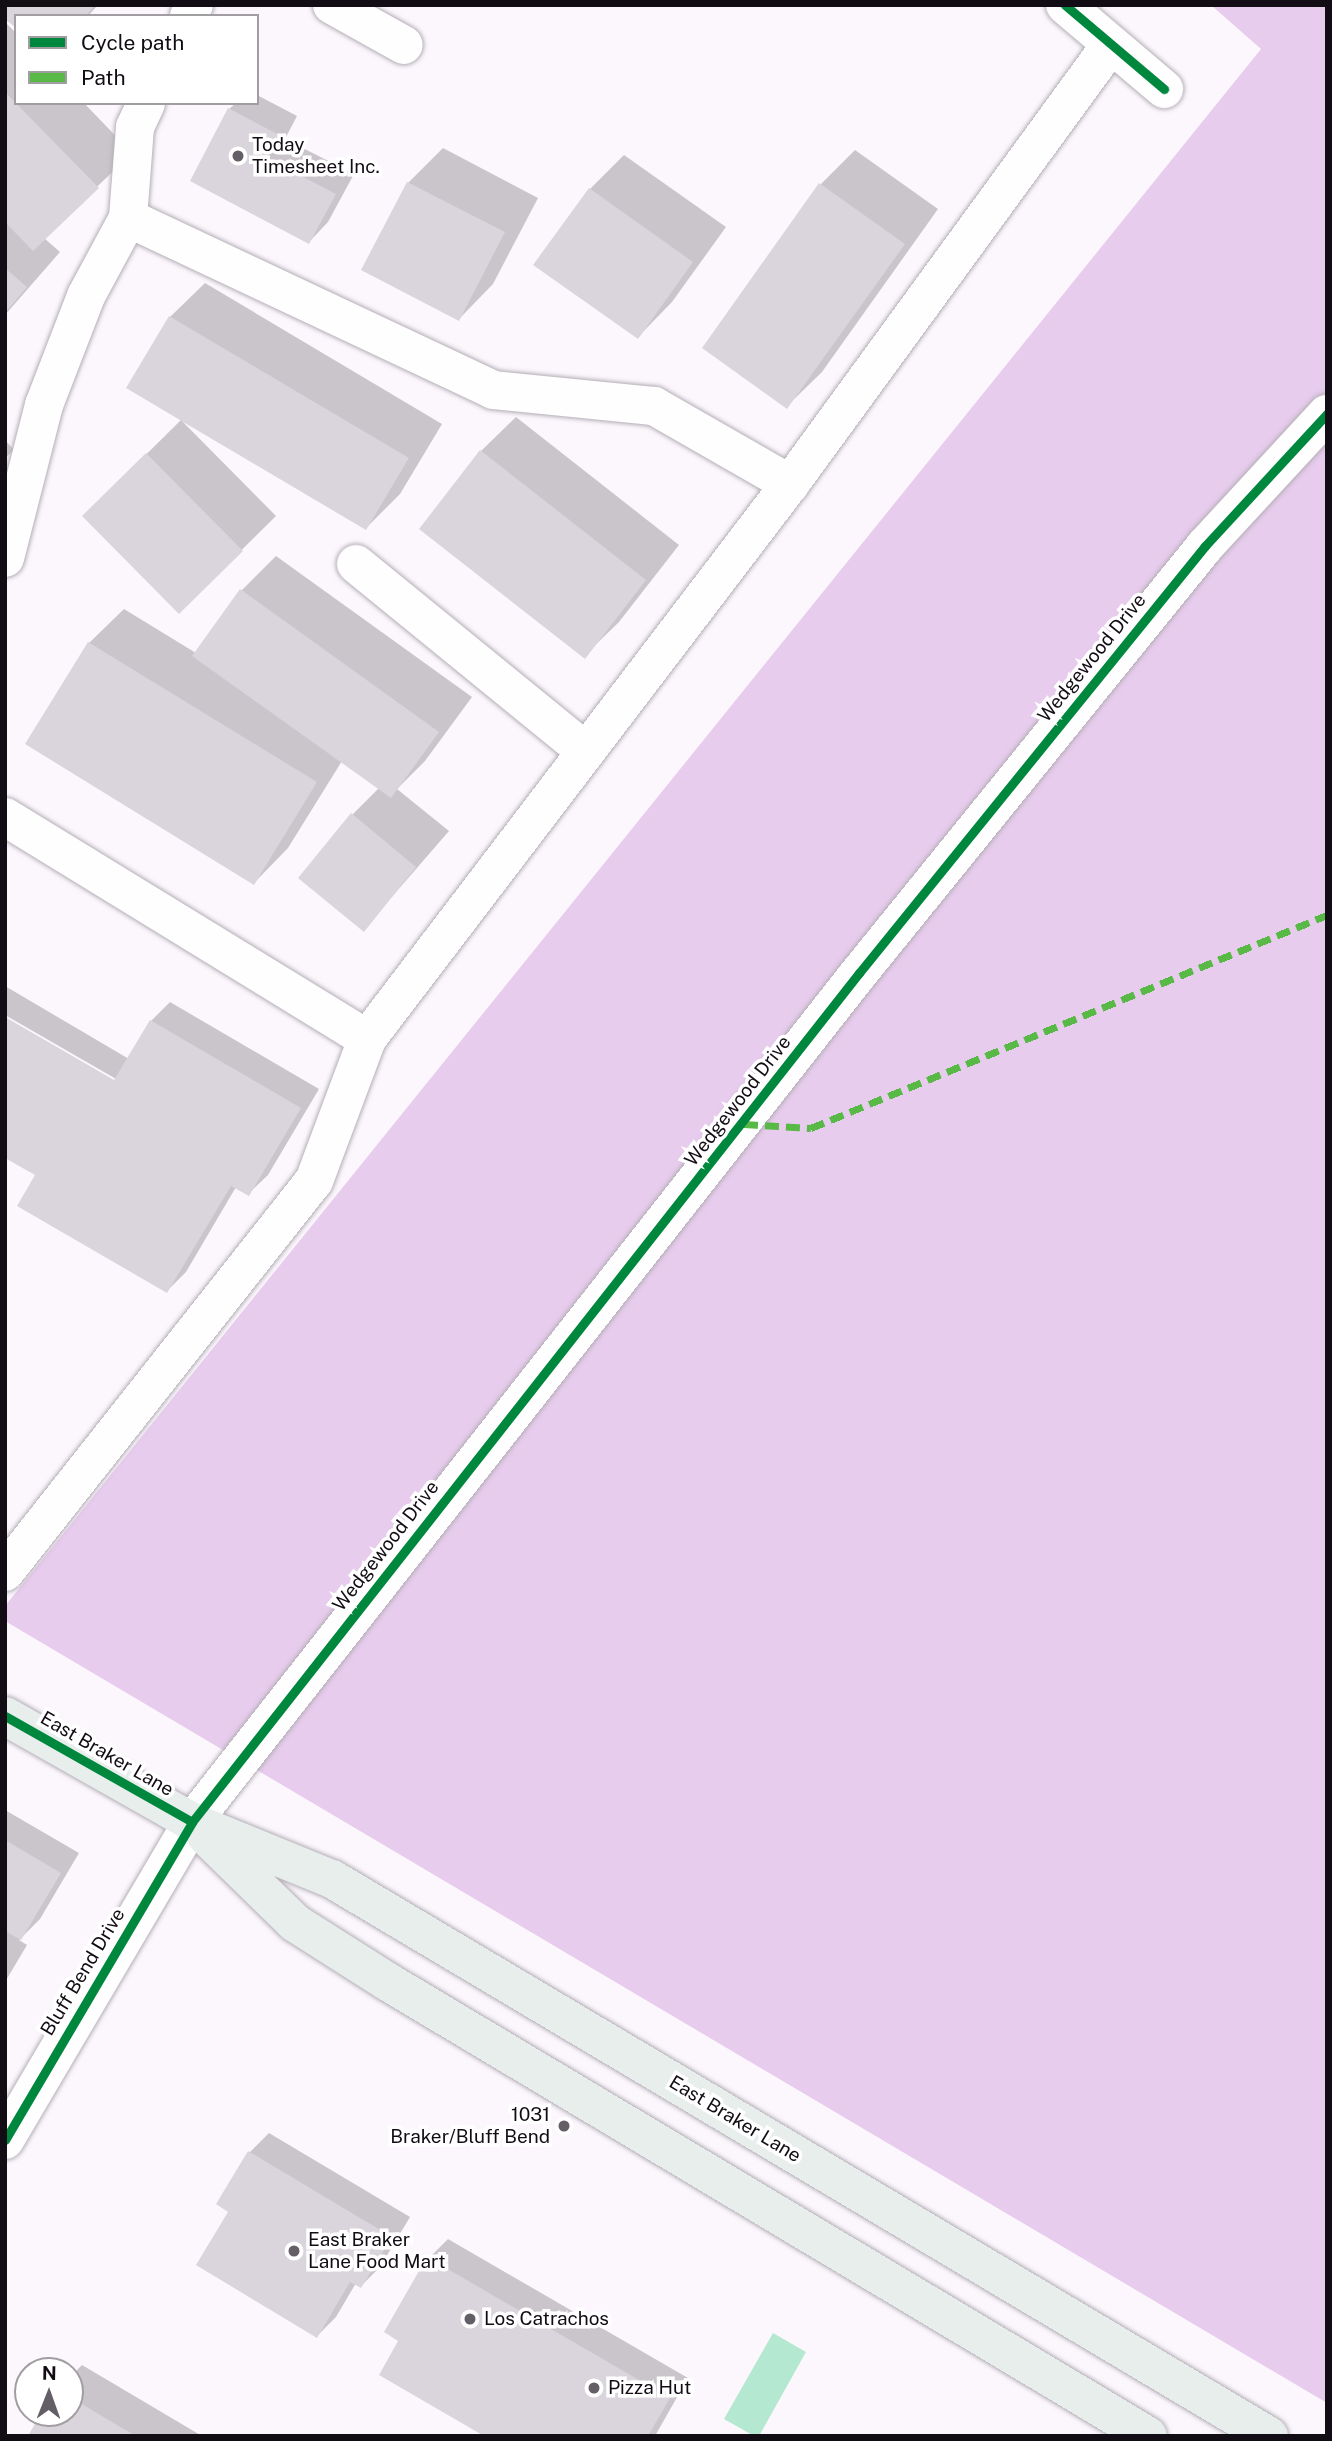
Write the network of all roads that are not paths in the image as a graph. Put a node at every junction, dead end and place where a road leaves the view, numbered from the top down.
1 (332, 5) edge
2 (1066, 5) edge
3 (404, 45) dead end
4 (1110, 47) junction
5 (1164, 89) dead end
6 (145, 105) edge
7 (128, 218) junction
8 (1327, 414) edge
9 (790, 484) junction
10 (5, 558) edge
11 (356, 564) dead end
12 (585, 751) junction
13 (5, 817) edge
14 (367, 1039) junction
15 (5, 1572) edge
16 (5, 1716) edge
17 (192, 1822) junction
18 (6, 2138) edge
19 (1148, 2436) edge
20 (1269, 2436) edge

1 - 3 street
2 - 4 street
4 - 5 street
4 - 9 street
6 - 7 street
7 - 9 street
7 - 10 street
8 - 17 street, Wedgewood Drive
9 - 12 street
11 - 12 street
12 - 14 street
13 - 14 street
14 - 15 street
16 - 17 main road, East Braker Lane
17 - 18 street, Bluff Bend Drive
17 - 19 main road, East Braker Lane
17 - 20 main road, East Braker Lane

